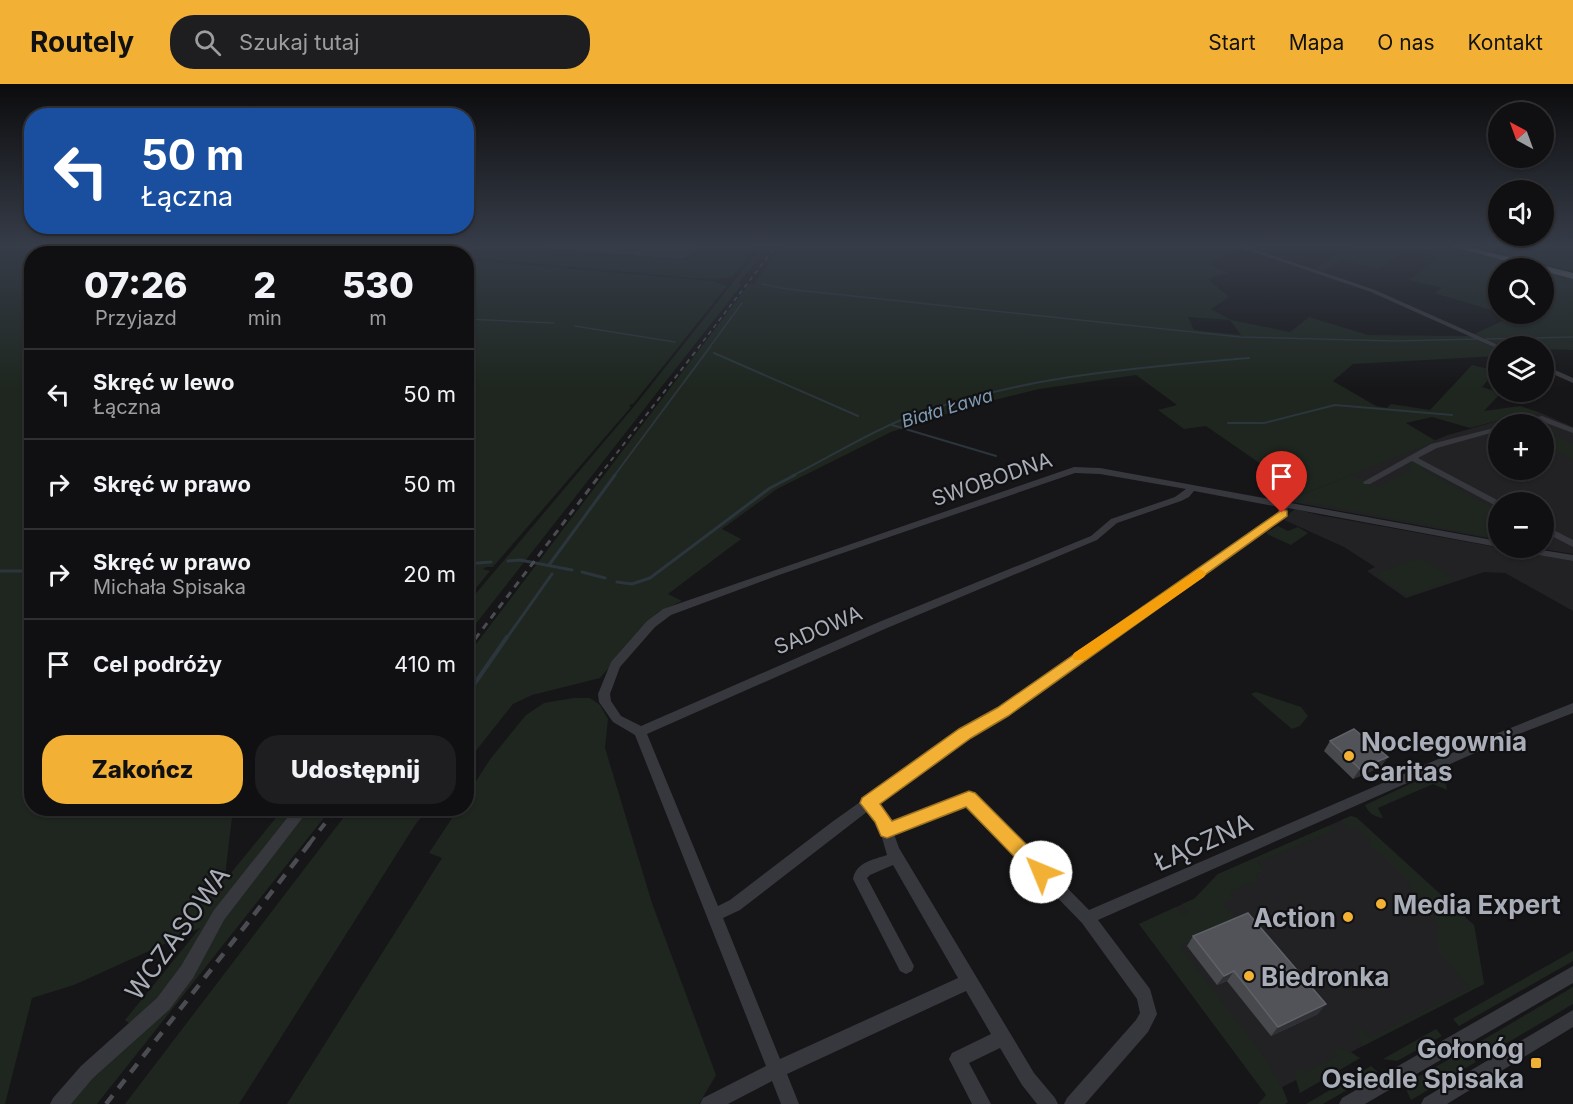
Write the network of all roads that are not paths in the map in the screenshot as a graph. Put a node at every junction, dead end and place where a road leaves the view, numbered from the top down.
1 (1380, 294) edge
2 (1488, 342) edge
3 (1554, 372) edge
4 (1573, 381) edge
5 (1554, 423) edge
6 (1573, 431) edge
7 (1488, 432) edge
8 (1412, 458) junction
9 (1367, 482) dead end
10 (1192, 488) junction
11 (1488, 499) edge
12 (1284, 505) junction
13 (1554, 534) edge
14 (1488, 542) edge
15 (1573, 544) edge
16 (1554, 555) edge
17 (1573, 558) edge
18 (1573, 708) edge
19 (640, 732) junction
20 (869, 803) junction
21 (297, 816) edge
22 (887, 831) junction
23 (896, 858) junction
24 (714, 915) junction
25 (1087, 918) junction
26 (906, 966) dead end
27 (1573, 974) edge
28 (969, 981) junction
29 (1573, 1018) edge
30 (1003, 1037) junction
31 (776, 1070) junction
32 (59, 1104) edge
33 (709, 1104) edge
34 (790, 1104) edge
35 (982, 1104) edge
36 (1049, 1104) edge
37 (1073, 1104) edge
38 (1348, 1104) edge
39 (1430, 1104) edge

1 - 2 street
3 - 4 street
5 - 6 street
7 - 8 street
8 - 9 street
8 - 11 street
10 - 12 street, SWOBODNA
10 - 19 street, SADOWA
10 - 19 street, SWOBODNA
12 - 14 street, SWOBODNA
12 - 20 street
13 - 15 street
16 - 17 street
18 - 25 street, ŁĄCZNA
19 - 24 street
20 - 22 street
20 - 24 street
21 - 32 street, WCZASOWA
22 - 23 street
22 - 25 street
23 - 26 street
23 - 28 street
24 - 31 street
25 - 37 street
27 - 38 street
28 - 30 street
28 - 31 street
29 - 39 street
30 - 35 street
30 - 36 street
31 - 33 street
31 - 34 street

